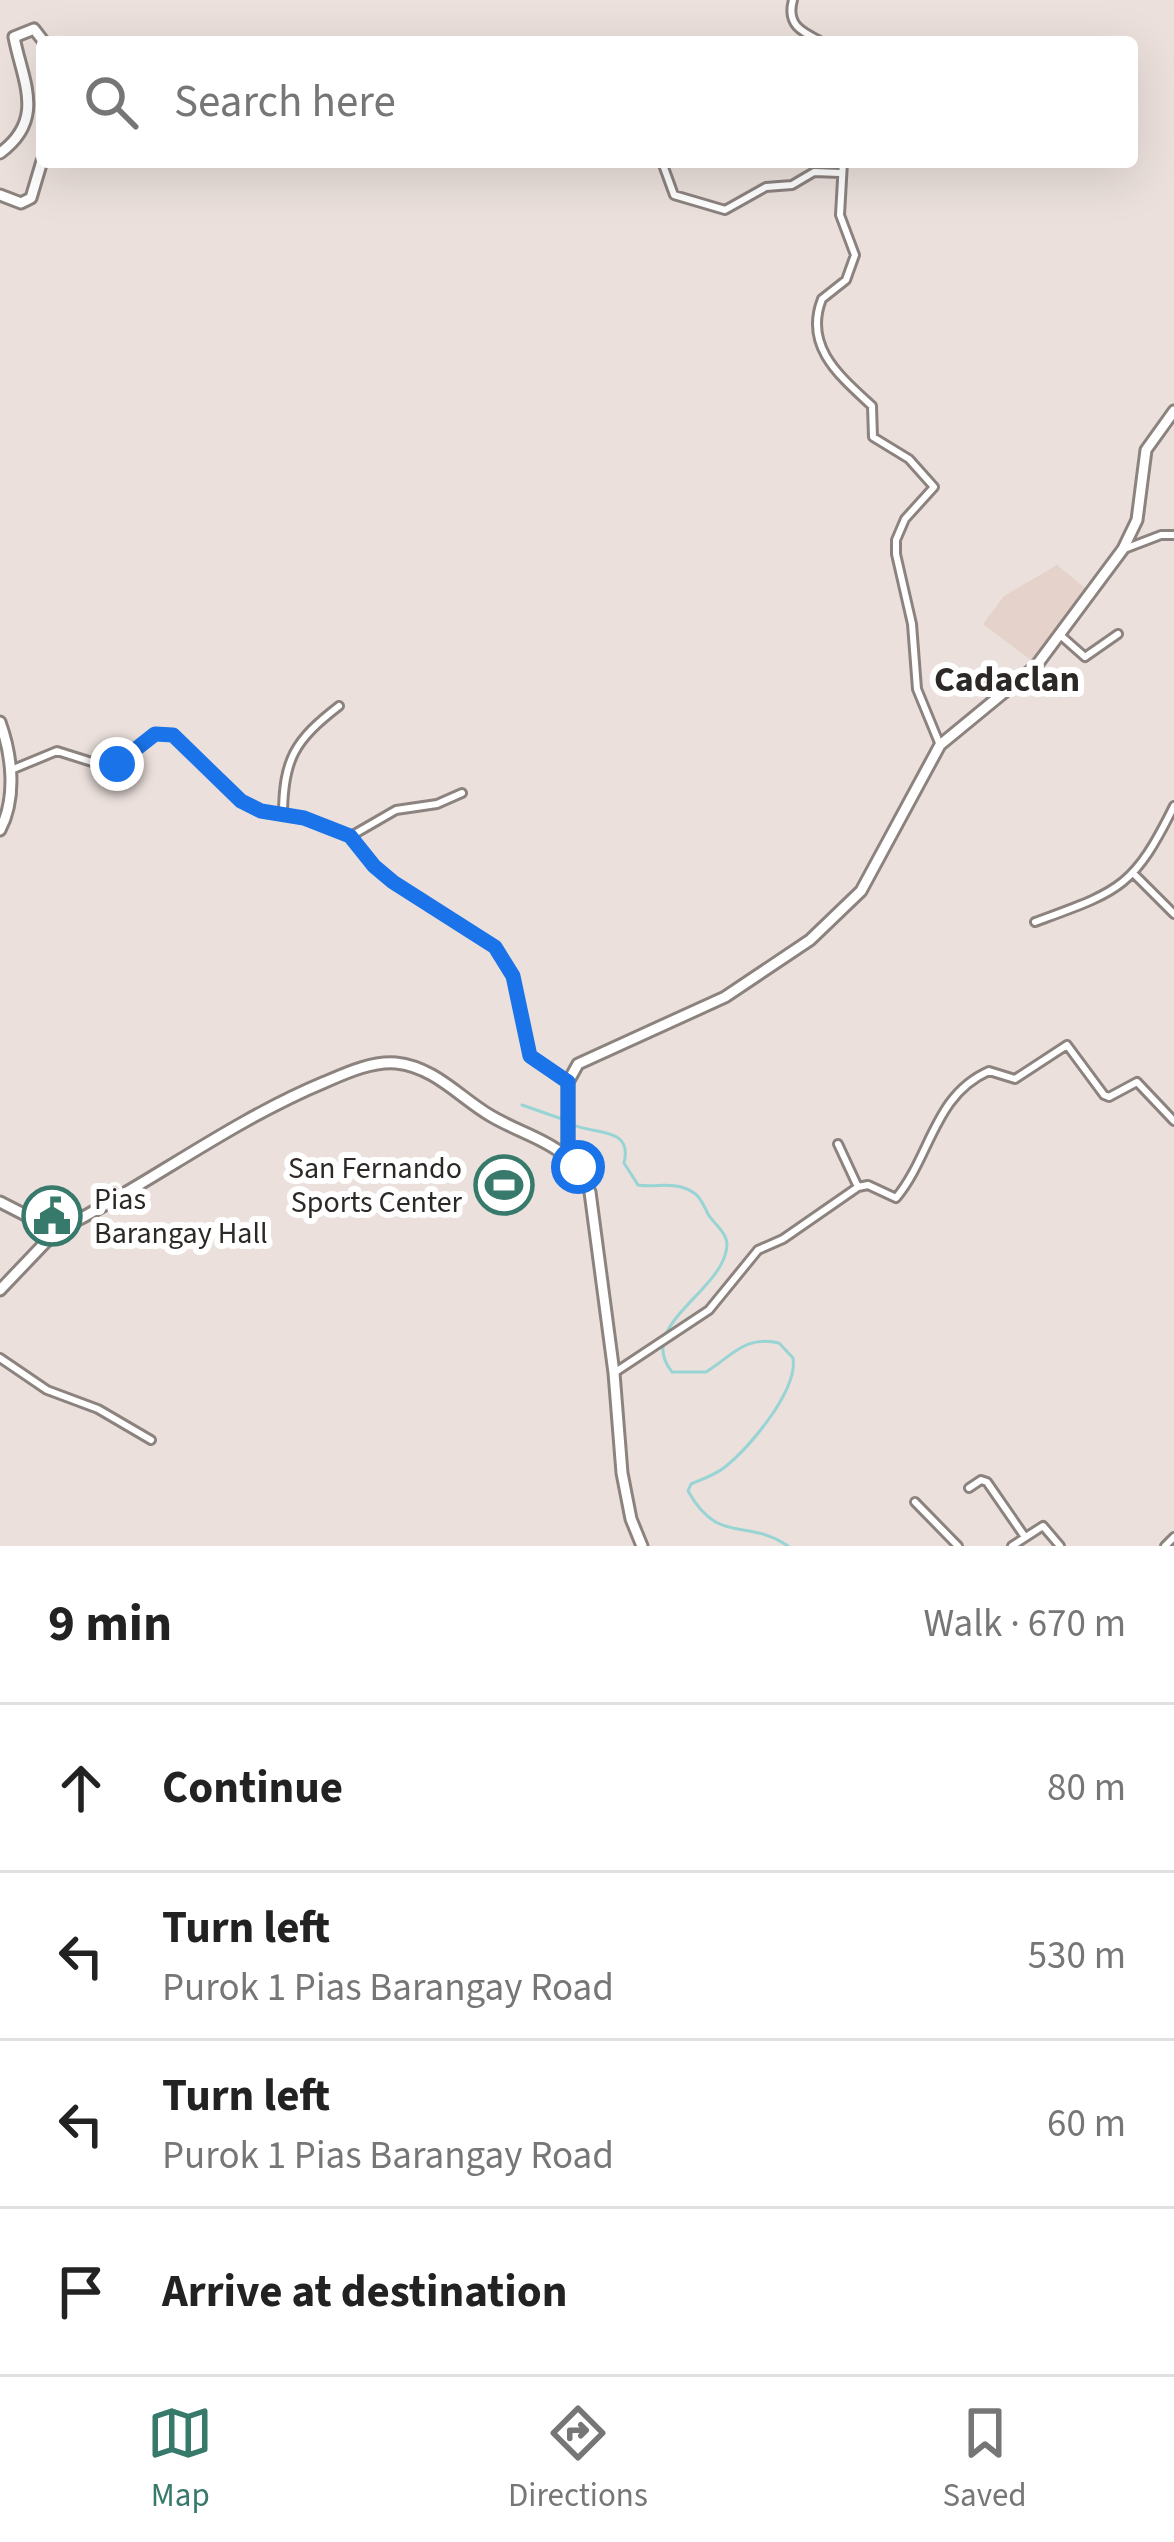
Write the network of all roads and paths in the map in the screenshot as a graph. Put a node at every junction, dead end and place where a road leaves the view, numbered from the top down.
1 (793, 0) edge
2 (39, 36) edge
3 (812, 36) edge
4 (0, 153) edge
5 (40, 168) edge
6 (664, 168) edge
7 (842, 168) edge
8 (841, 173) junction
9 (0, 195) edge
10 (1174, 411) edge
11 (1174, 535) edge
12 (1123, 549) junction
13 (1059, 634) junction
14 (1118, 634) dead end
15 (339, 706) dead end
16 (0, 722) edge
17 (940, 746) junction
18 (11, 770) junction
19 (462, 793) dead end
20 (1174, 806) edge
21 (283, 816) junction
22 (0, 830) edge
23 (350, 836) junction
24 (1135, 875) junction
25 (1174, 914) edge
26 (1035, 922) dead end
27 (568, 1082) junction
28 (1174, 1121) edge
29 (838, 1144) dead end
30 (568, 1156) junction
31 (858, 1187) junction
32 (0, 1202) edge
33 (61, 1226) junction
34 (0, 1290) edge
35 (0, 1358) edge
36 (614, 1373) junction
37 (151, 1440) dead end
38 (969, 1488) dead end
39 (915, 1502) dead end
40 (1174, 1537) edge
41 (1025, 1538) junction
42 (642, 1546) edge
43 (958, 1546) edge
44 (1012, 1546) edge
45 (1060, 1546) edge
46 (1165, 1546) edge

1 - 3 street
2 - 4 main road
5 - 9 main road
6 - 8 street
7 - 8 street
8 - 17 street
10 - 12 main road
11 - 12 street
12 - 13 main road
13 - 14 street
13 - 17 main road
15 - 21 street
16 - 18 main road
17 - 27 main road
18 - 21 street
18 - 22 main road
19 - 23 street
20 - 24 street
21 - 23 street
23 - 27 street
24 - 25 street
24 - 26 street
27 - 30 main road
28 - 31 street
29 - 31 street
30 - 33 main road
30 - 36 main road
31 - 36 street
32 - 33 main road
33 - 34 main road
35 - 37 street
36 - 42 main road
38 - 41 street
39 - 43 street
40 - 46 street
41 - 44 street
41 - 45 street

